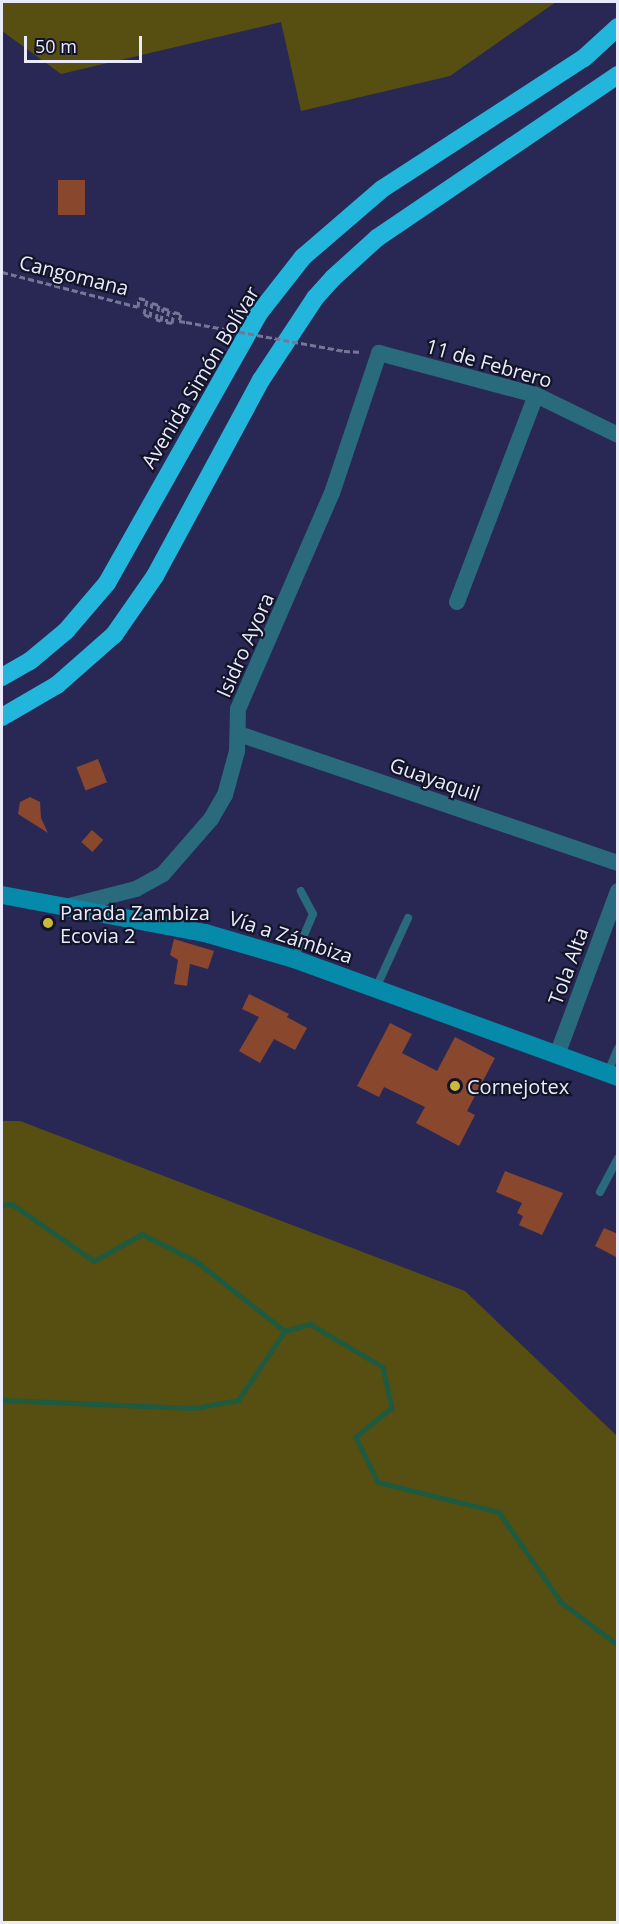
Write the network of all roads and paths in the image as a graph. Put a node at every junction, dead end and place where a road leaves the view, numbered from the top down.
1 (618, 27) edge
2 (618, 75) edge
3 (2, 272) edge
4 (345, 351) dead end
5 (379, 353) joint
6 (536, 395) junction
7 (618, 435) edge
8 (457, 602) dead end
9 (2, 677) edge
10 (2, 717) edge
11 (239, 734) junction
12 (618, 863) edge
13 (301, 891) dead end
14 (618, 891) edge
15 (2, 894) edge
16 (63, 907) junction
17 (408, 918) dead end
18 (294, 959) junction
19 (376, 988) junction
20 (618, 1048) edge
21 (557, 1055) junction
22 (612, 1076) edge
23 (618, 1158) edge
24 (600, 1192) dead end

1 - 9 highway, Avenida Simón Bolívar
2 - 10 highway
3 - 4 path, Cangomana, bridge
5 - 6 street, 11 de Febrero
5 - 11 street, Isidro Ayora
6 - 7 street, 11 de Febrero
6 - 8 street
11 - 12 street, Guayaquil
11 - 16 street, Isidro Ayora
13 - 18 lane
14 - 21 street, Tola Alta
15 - 16 street, Vía a Zámbiza
16 - 18 street, Vía a Zámbiza
17 - 19 lane
18 - 19 street, Vía a Zámbiza
19 - 21 street, Vía a Zámbiza
20 - 22 lane
21 - 22 street, Vía a Zámbiza
23 - 24 lane

